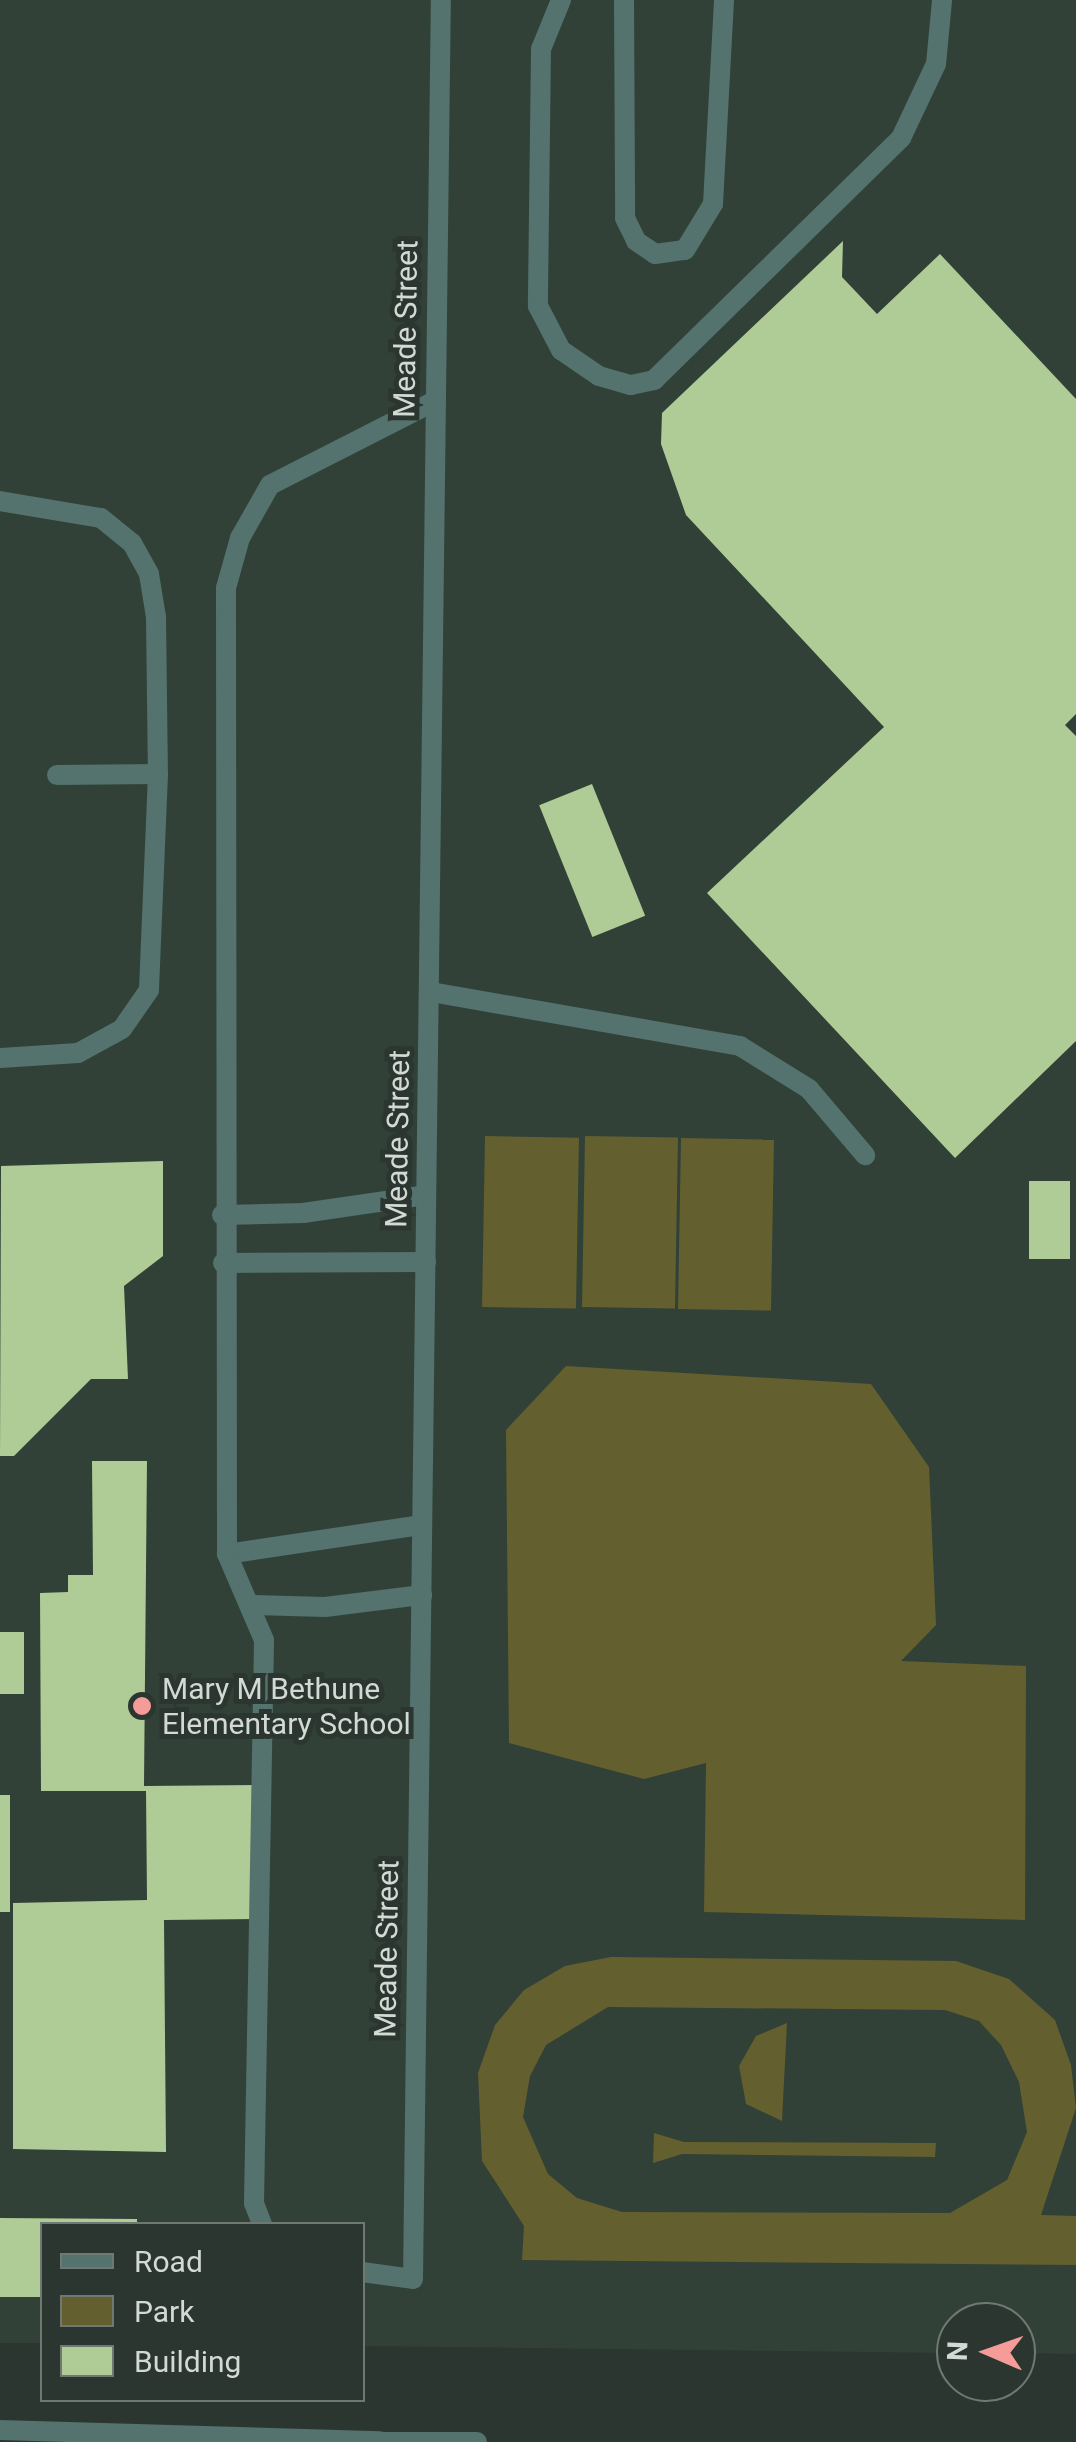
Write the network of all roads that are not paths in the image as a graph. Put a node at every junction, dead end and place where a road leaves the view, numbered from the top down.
1 (441, 0) edge
2 (561, 0) edge
3 (624, 0) edge
4 (724, 0) edge
5 (942, 0) edge
6 (436, 401) junction
7 (0, 502) edge
8 (158, 774) junction
9 (57, 775) dead end
10 (431, 992) junction
11 (0, 1058) edge
12 (865, 1155) dead end
13 (426, 1196) junction
14 (222, 1214) junction
15 (426, 1262) junction
16 (223, 1264) junction
17 (422, 1525) junction
18 (227, 1554) junction
19 (422, 1595) junction
20 (254, 1605) junction
21 (261, 2222) edge
22 (365, 2272) edge
23 (0, 2430) edge
24 (380, 2442) edge
25 (478, 2442) edge

1 - 6 street, Meade Street
2 - 5 street
3 - 4 street
6 - 10 street, Meade Street
6 - 14 street
7 - 8 street
8 - 9 street
8 - 11 street
10 - 12 street
10 - 13 street, Meade Street
13 - 14 street
13 - 15 street, Meade Street
14 - 16 street
15 - 16 street
15 - 17 street, Meade Street
16 - 18 street
17 - 18 street
17 - 19 street, Meade Street
18 - 20 street
19 - 20 street
19 - 22 street, Meade Street
20 - 21 street
23 - 24 street
24 - 25 street

